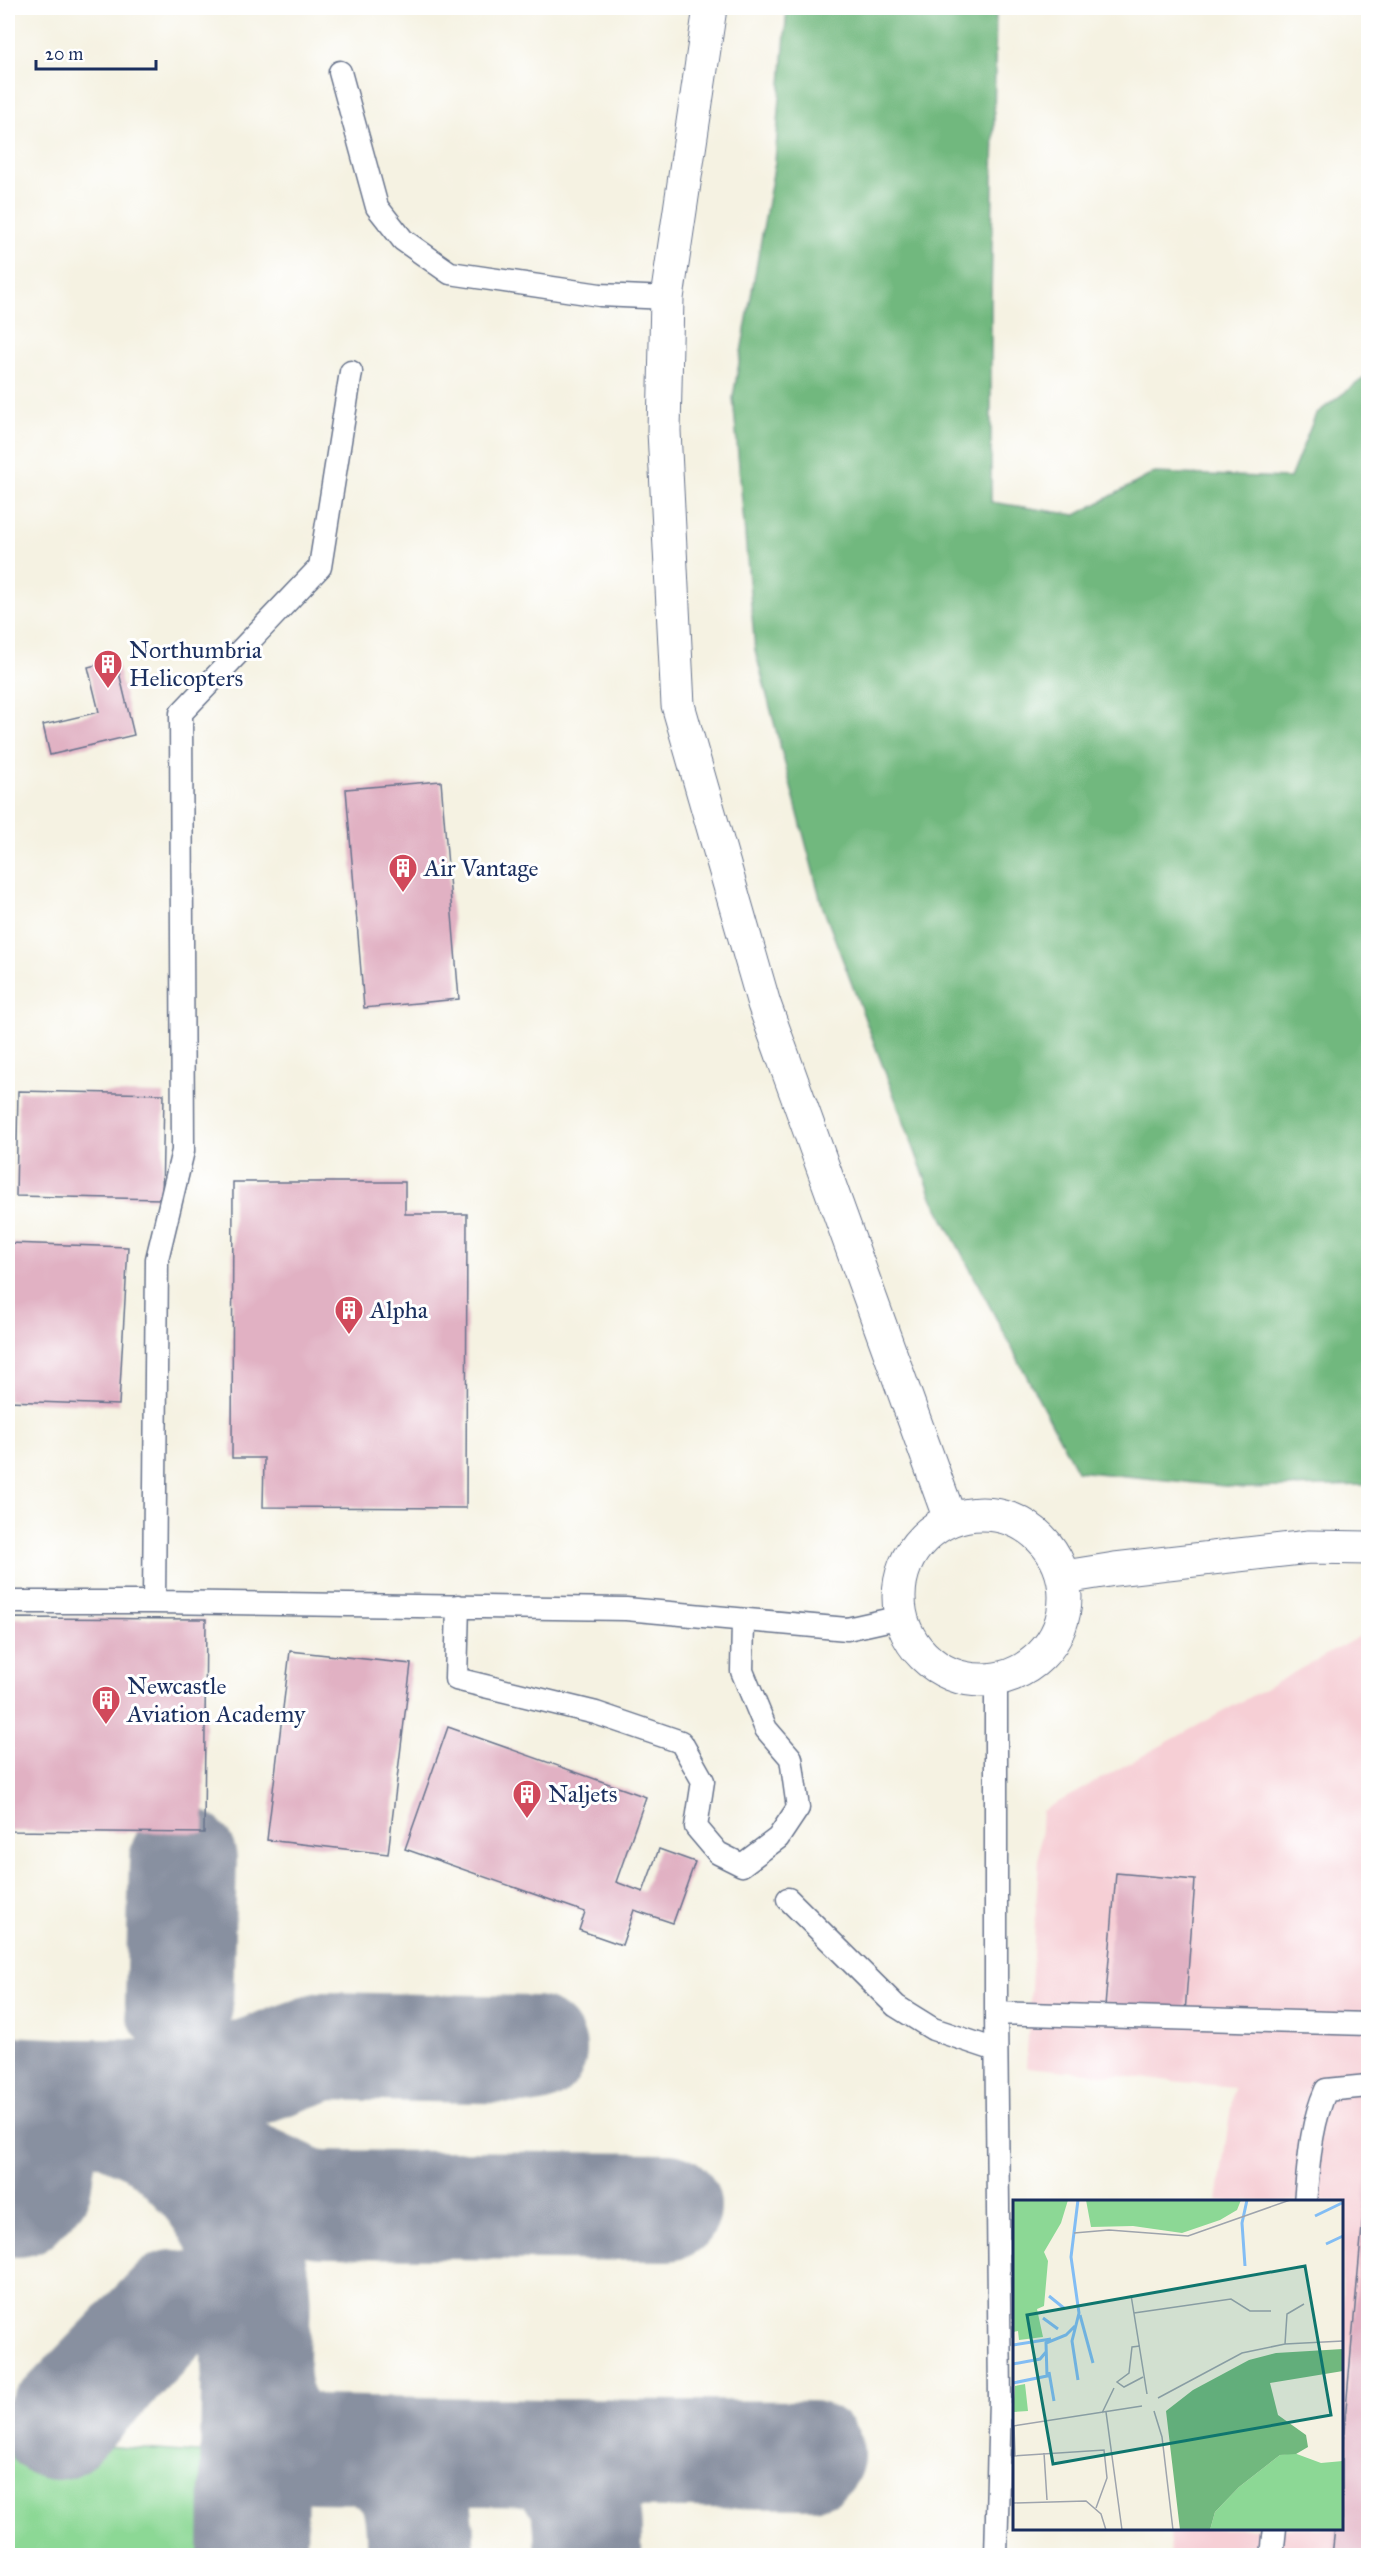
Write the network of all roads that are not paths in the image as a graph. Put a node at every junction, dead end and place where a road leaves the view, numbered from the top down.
1 (710, 8) edge
2 (339, 72) dead end
3 (667, 298) junction
4 (351, 372) dead end
5 (950, 1519) junction
6 (1368, 1548) edge
7 (1065, 1578) junction
8 (8, 1602) edge
9 (154, 1602) junction
10 (458, 1606) junction
11 (900, 1617) junction
12 (743, 1621) junction
13 (996, 1681) junction
14 (788, 1899) dead end
15 (996, 2013) junction
16 (1368, 2024) edge
17 (996, 2050) junction
18 (1368, 2086) edge
19 (1305, 2200) edge
20 (1275, 2530) edge
21 (996, 2556) edge
22 (1272, 2556) edge

1 - 3 street
2 - 3 lane
3 - 5 street
4 - 9 lane
5 - 7 street
5 - 11 street
6 - 7 street
7 - 13 street
8 - 9 lane
9 - 10 lane
10 - 12 lane
10 - 12 lane
11 - 12 lane
11 - 13 street
13 - 15 lane
14 - 17 lane
15 - 16 lane
15 - 17 lane
17 - 21 lane
18 - 19 lane
20 - 22 lane

